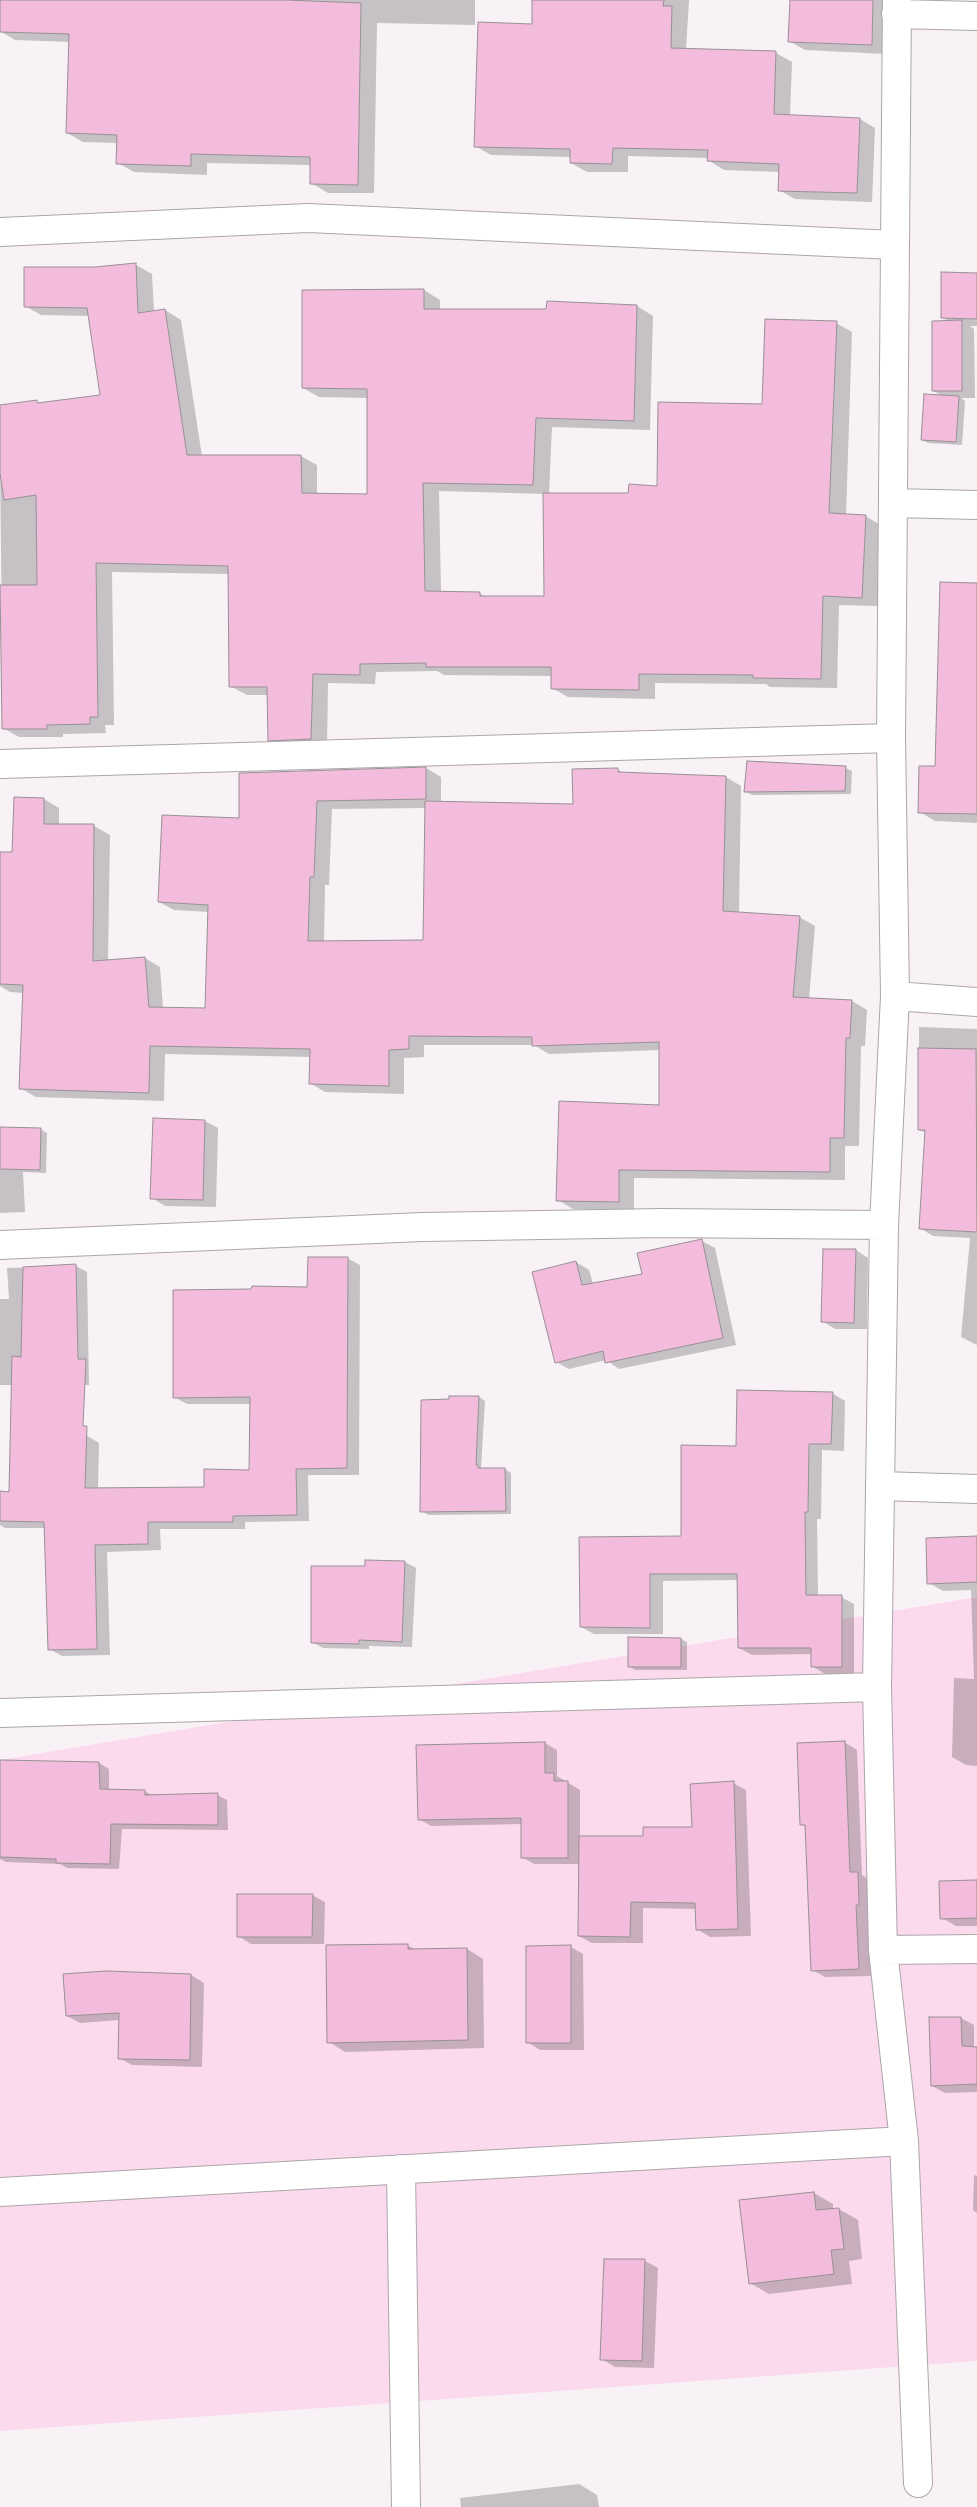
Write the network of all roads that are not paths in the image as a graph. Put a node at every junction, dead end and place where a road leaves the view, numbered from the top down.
1 (897, 7) edge
2 (977, 16) edge
3 (0, 232) edge
4 (894, 245) junction
5 (894, 503) junction
6 (977, 505) edge
7 (891, 738) junction
8 (0, 764) edge
9 (895, 996) junction
10 (977, 1002) edge
11 (884, 1224) junction
12 (0, 1245) edge
13 (880, 1486) junction
14 (977, 1489) edge
15 (877, 1687) junction
16 (0, 1714) edge
17 (977, 1949) edge
18 (883, 1950) junction
19 (904, 2141) junction
20 (401, 2169) junction
21 (0, 2192) edge
22 (918, 2483) dead end
23 (406, 2507) edge

1 - 2 street
1 - 4 street
3 - 4 street
4 - 5 street
5 - 6 street
5 - 7 street
7 - 8 street
7 - 9 street
9 - 10 street
9 - 11 street
11 - 12 street
11 - 13 street
13 - 14 street
13 - 15 street
15 - 16 street
15 - 18 street
17 - 18 street
18 - 19 street
19 - 20 street
19 - 22 street
20 - 21 street
20 - 23 street

